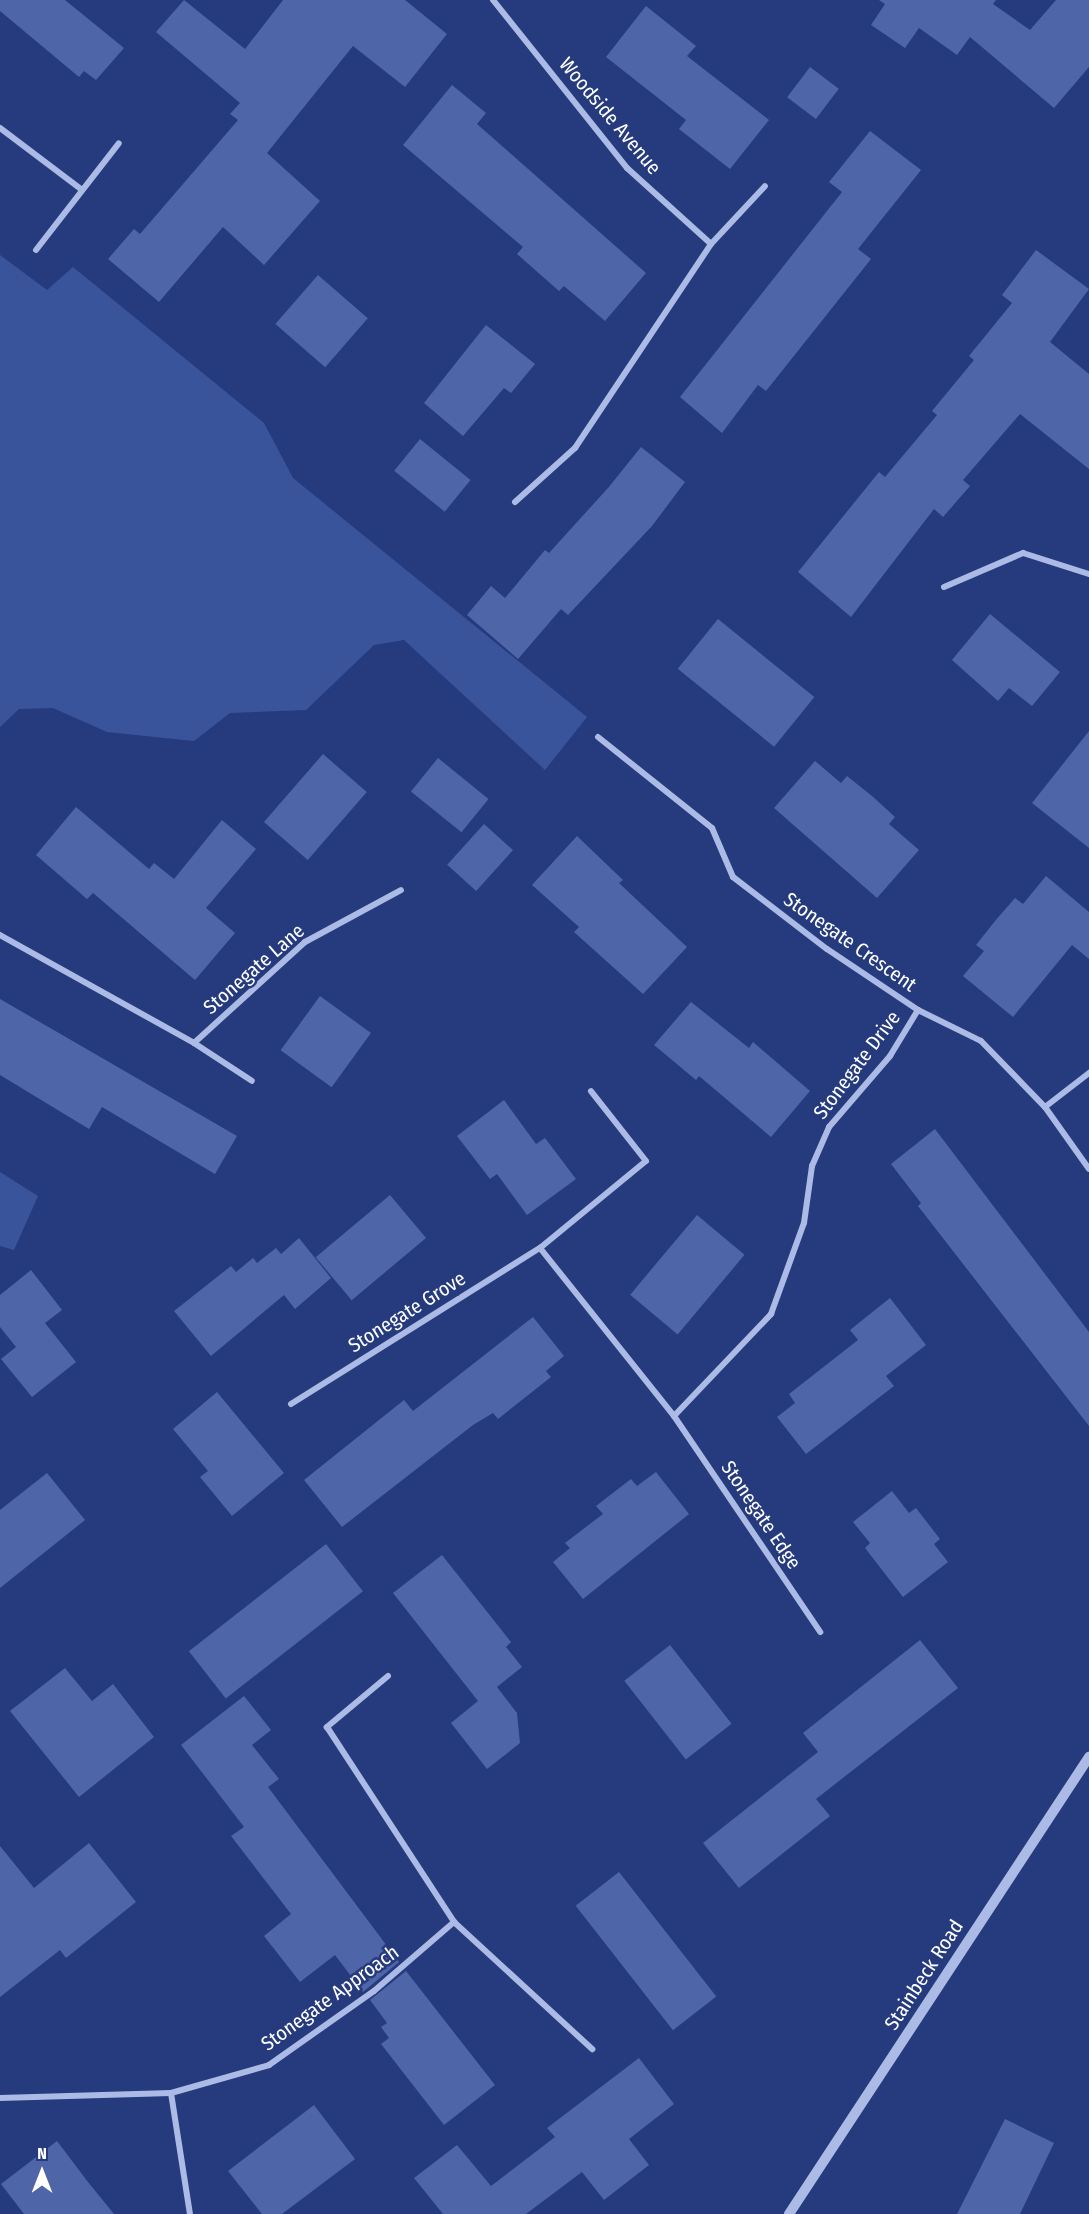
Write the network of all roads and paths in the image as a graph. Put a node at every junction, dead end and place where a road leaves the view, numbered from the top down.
1 (493, 0) edge
2 (0, 128) edge
3 (119, 143) dead end
4 (765, 186) dead end
5 (81, 189) junction
6 (711, 244) junction
7 (36, 250) dead end
8 (515, 502) dead end
9 (1089, 574) edge
10 (944, 587) dead end
11 (598, 737) dead end
12 (401, 890) dead end
13 (0, 935) edge
14 (918, 1010) junction
15 (194, 1043) junction
16 (1089, 1073) edge
17 (252, 1081) dead end
18 (591, 1091) dead end
19 (1045, 1107) junction
20 (1089, 1169) edge
21 (540, 1248) junction
22 (291, 1404) dead end
23 (674, 1416) junction
24 (820, 1632) dead end
25 (388, 1676) dead end
26 (1089, 1757) edge
27 (454, 1922) junction
28 (592, 2049) dead end
29 (171, 2093) junction
30 (0, 2098) edge
31 (190, 2214) edge
32 (789, 2214) edge

1 - 6 street, Woodside Avenue
2 - 5 street
3 - 5 street
4 - 6 street
5 - 7 street
6 - 8 street
9 - 10 street
11 - 14 street, Stonegate Crescent
12 - 15 street, Stonegate Lane
13 - 15 street
14 - 19 street, Stonegate Crescent
14 - 23 street, Stonegate Drive
15 - 17 street
16 - 19 street
18 - 21 street, Stonegate Grove
19 - 20 street, Stonegate Crescent
21 - 22 street, Stonegate Grove
21 - 23 street
23 - 24 street, Stonegate Edge
25 - 27 street
26 - 32 street, Stainbeck Road
27 - 28 street
27 - 29 street, Stonegate Approach
29 - 30 street, Stonegate Approach
29 - 31 street

